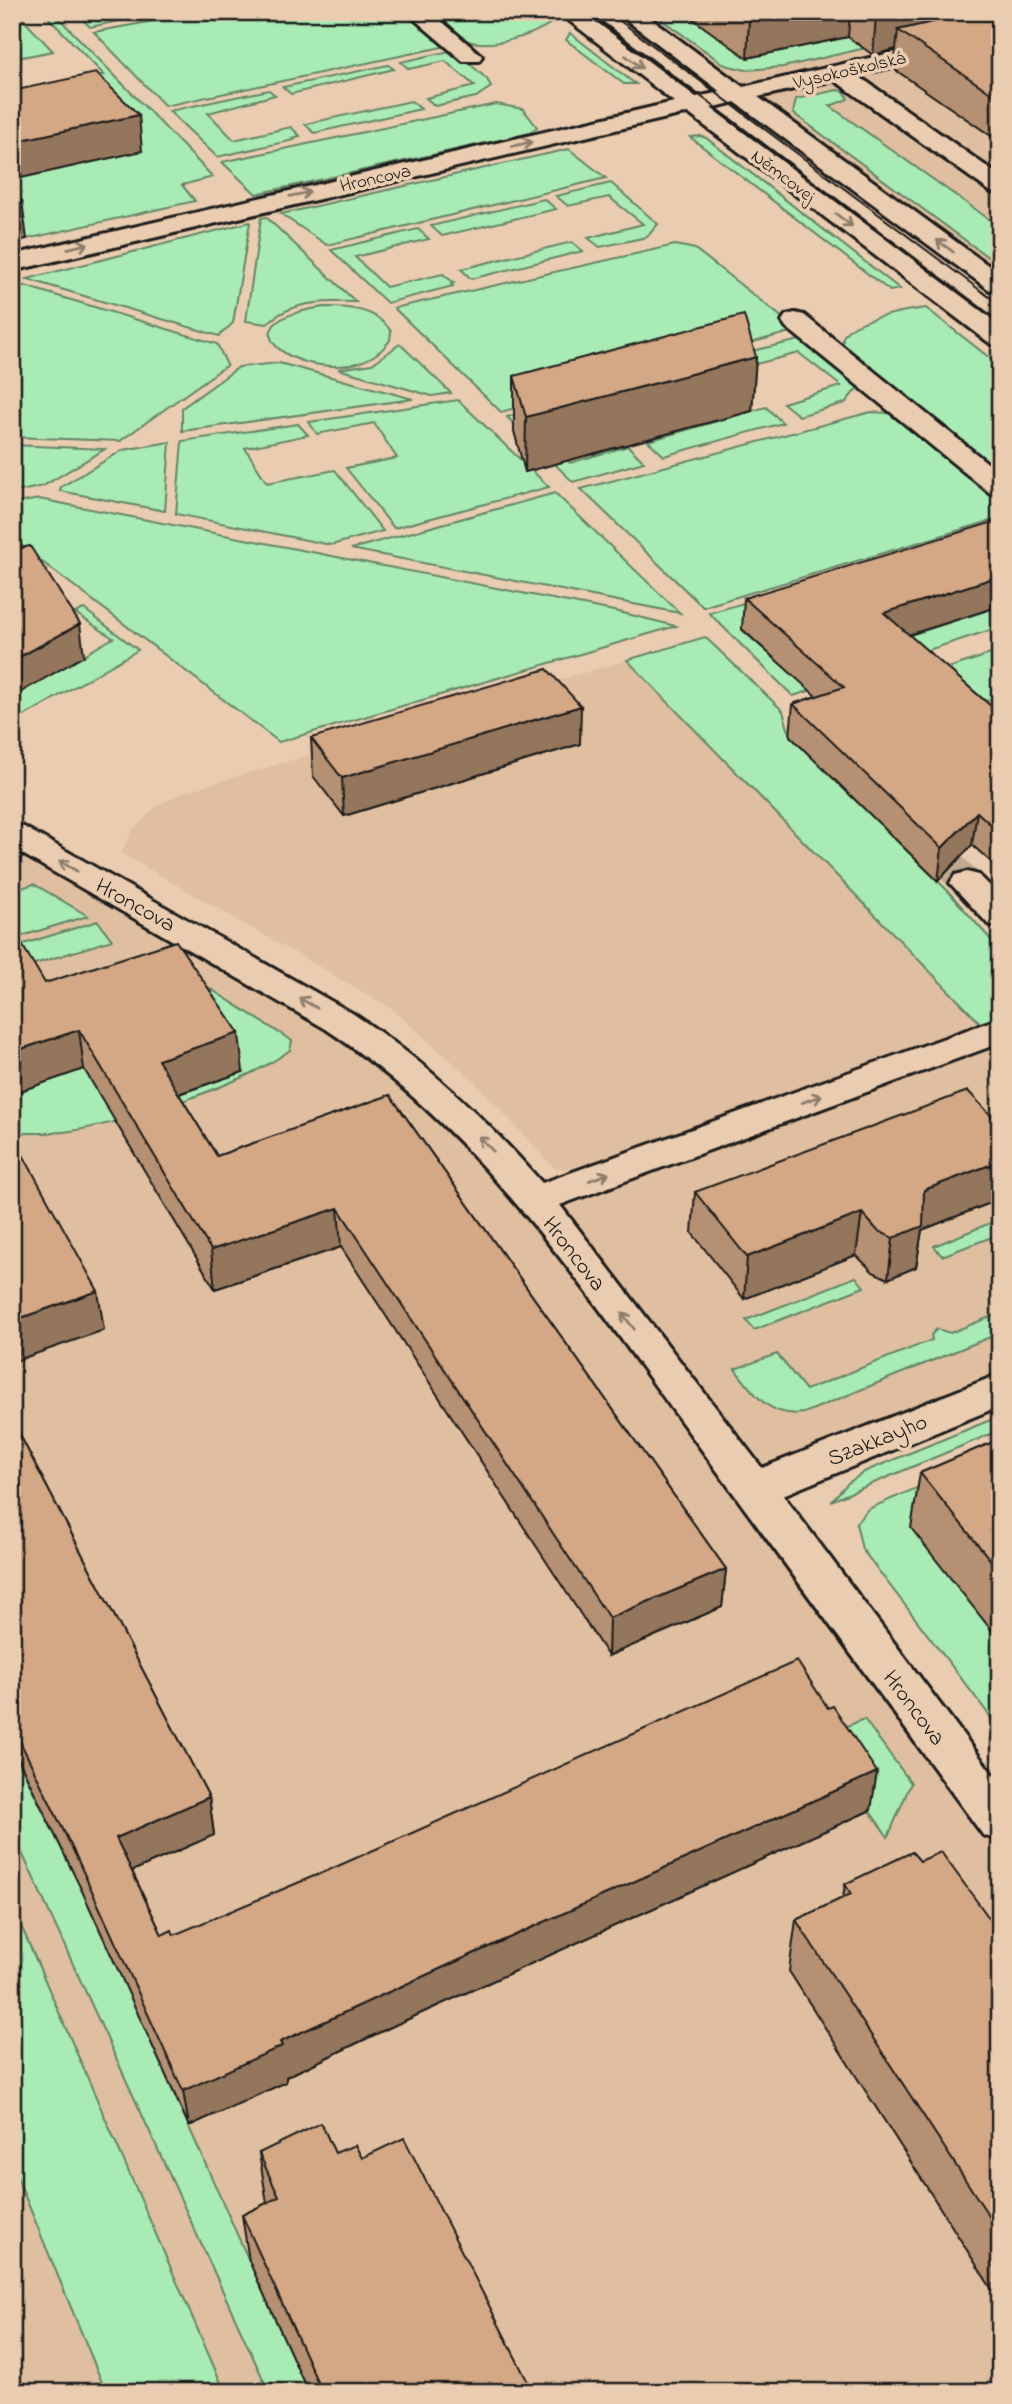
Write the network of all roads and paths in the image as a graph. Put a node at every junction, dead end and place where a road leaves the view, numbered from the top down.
1 (416, 12) edge
2 (569, 12) edge
3 (627, 12) edge
4 (1000, 35) edge
5 (471, 56) dead end
6 (838, 72) junction
7 (738, 94) junction
8 (692, 105) junction
9 (1000, 187) edge
10 (12, 263) edge
11 (1000, 286) edge
12 (795, 321) dead end
13 (1000, 338) edge
14 (1000, 487) edge
15 (12, 834) edge
16 (967, 883) tunnel mouth
17 (1000, 916) edge
18 (1000, 1030) edge
19 (535, 1200) junction
20 (1000, 1389) edge
21 (754, 1489) junction
22 (1000, 1821) edge

1 - 5 street
2 -> 8 street, Němcovej
3 - 7 street, Němcovej
4 - 6 street, Vysokoškolská
6 - 7 street, Vysokoškolská
6 - 9 street
7 - 8 street, Hroncova
11 -> 7 street, Němcovej
10 -> 8 street, Hroncova
8 -> 13 street, Němcovej
12 - 14 street
19 -> 15 street, Hroncova
16 - 17 street
19 -> 18 street
21 -> 19 street, Hroncova
20 - 21 street, Szakkayho
21 - 22 street, Hroncova

